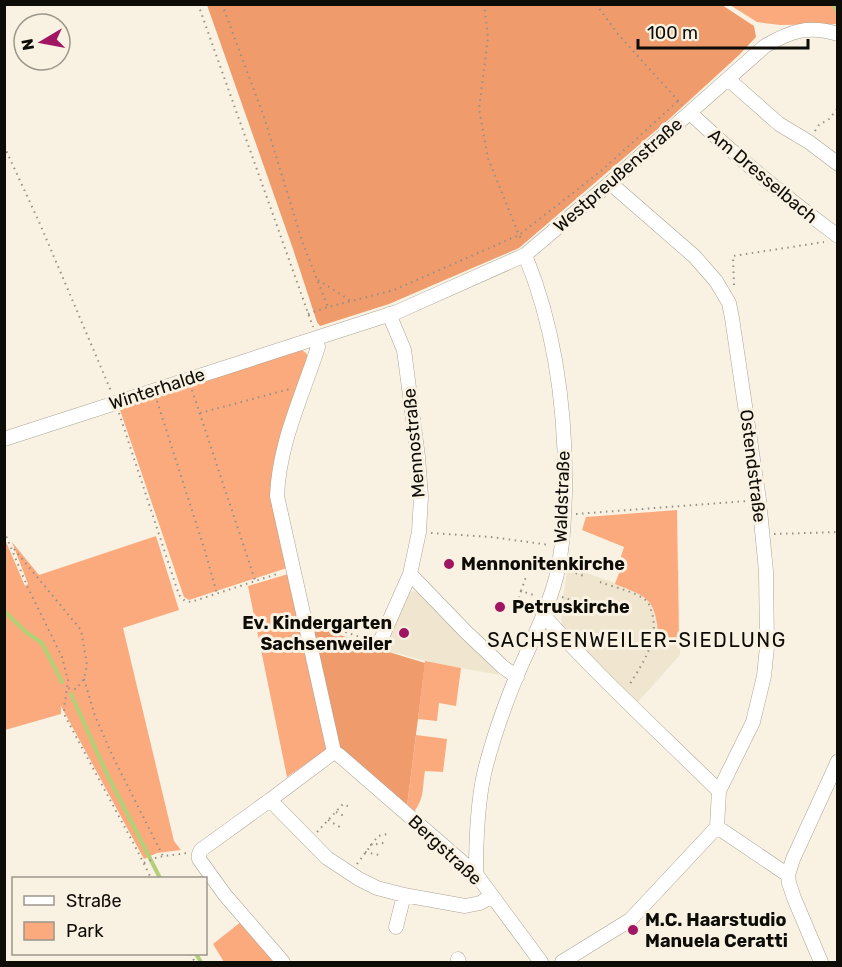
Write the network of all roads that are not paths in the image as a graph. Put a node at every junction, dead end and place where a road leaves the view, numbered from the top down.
1 (837, 34) edge
2 (728, 79) junction
3 (690, 113) junction
4 (837, 164) edge
5 (610, 183) junction
6 (833, 238) edge
7 (525, 255) junction
8 (389, 314) junction
9 (367, 329) joint
10 (314, 340) junction
11 (4, 439) edge
12 (410, 574) junction
13 (543, 615) junction
14 (379, 644) road end
15 (517, 676) junction
16 (334, 752) junction
17 (837, 761) edge
18 (719, 790) junction
19 (270, 800) junction
20 (717, 826) junction
21 (476, 874) junction
22 (789, 875) junction
23 (404, 895) junction
24 (492, 896) junction
25 (396, 927) dead end
26 (816, 961) edge
27 (283, 963) edge
28 (541, 963) edge
29 (562, 963) edge

1 - 2 street, Westpreußenstraße
2 - 3 street, Westpreußenstraße
2 - 4 street
3 - 5 street, Westpreußenstraße
3 - 6 street, Am Dresselbach
5 - 7 street, Westpreußenstraße
5 - 18 street, Ostendstraße
7 - 8 street, Westpreußenstraße
7 - 13 street, Waldstraße
8 - 9 street, Westpreußenstraße
8 - 12 street, Mennostraße
9 - 10 street, Winterhalde
10 - 11 street, Winterhalde
10 - 16 street
12 - 14 street, Mennostraße
12 - 15 street
13 - 15 street, Waldstraße
13 - 18 street
15 - 21 street, Waldstraße
16 - 19 street
16 - 21 street, Bergstraße
17 - 22 street
18 - 20 street
19 - 23 street
19 - 27 street
20 - 22 street
20 - 29 street
21 - 24 street, Bergstraße
22 - 26 street
23 - 24 street
23 - 25 street
24 - 28 street, Bergstraße

